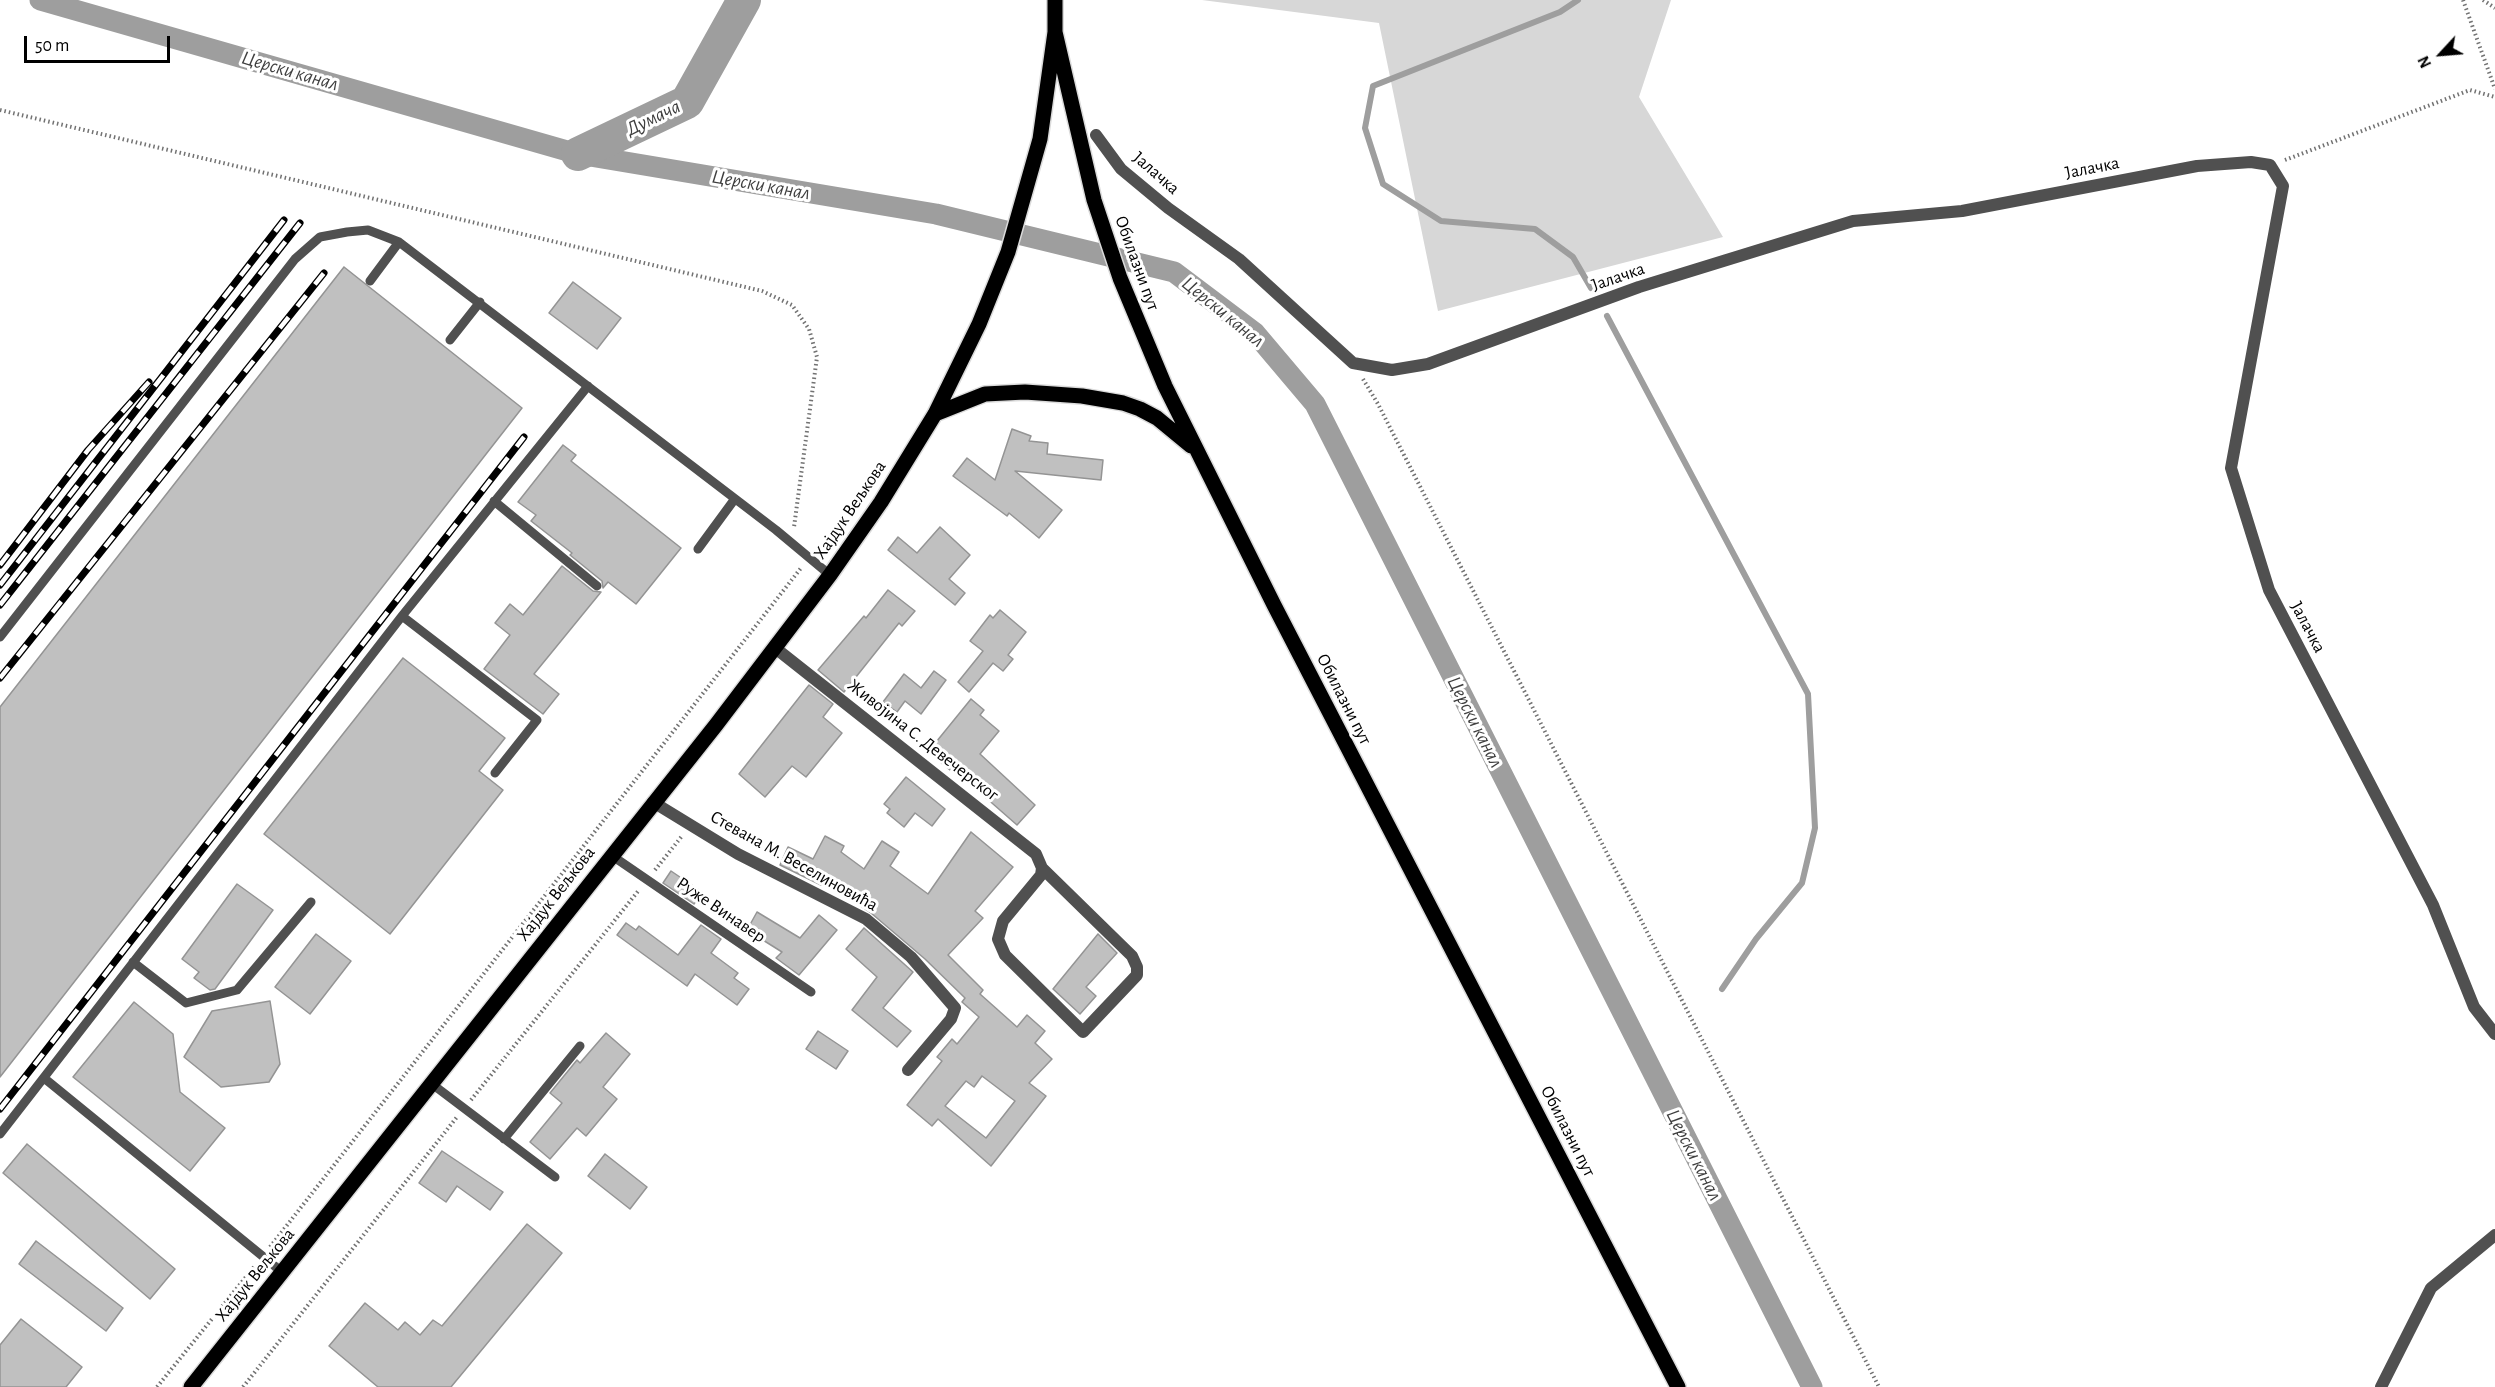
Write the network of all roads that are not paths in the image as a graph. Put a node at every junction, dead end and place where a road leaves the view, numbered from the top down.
1 (1055, 0) edge
2 (1055, 32) junction
3 (1096, 135) dead end
4 (399, 242) junction
5 (370, 281) dead end
6 (480, 302) junction
7 (450, 340) dead end
8 (588, 386) junction
9 (935, 414) junction
10 (1194, 449) junction
11 (734, 500) junction
12 (494, 501) junction
13 (698, 549) dead end
14 (830, 575) junction
15 (597, 586) dead end
16 (402, 616) junction
17 (0, 637) edge
18 (774, 647) junction
19 (495, 774) dead end
20 (653, 802) junction
21 (611, 855) junction
22 (1042, 868) junction
23 (311, 902) dead end
24 (133, 962) junction
25 (811, 992) dead end
26 (2495, 1034) edge
27 (580, 1046) dead end
28 (908, 1070) dead end
29 (44, 1078) junction
30 (432, 1084) junction
31 (0, 1134) edge
32 (504, 1139) junction
33 (555, 1177) dead end
34 (2495, 1235) edge
35 (282, 1272) junction
36 (191, 1387) edge
37 (1678, 1387) edge
38 (2382, 1387) edge

1 - 2 main road, Обилазни пут
2 - 9 main road, Хајдук Вељкова
2 - 10 main road, Обилазни пут
3 - 26 street, Јалачка
4 - 5 lane
4 - 6 lane
4 - 17 lane
6 - 7 lane
6 - 8 lane
8 - 11 lane
8 - 12 lane
9 - 10 main road
9 - 14 main road, Хајдук Вељкова
10 - 37 main road, Обилазни пут
11 - 13 lane
11 - 14 lane
12 - 15 lane
12 - 16 lane
14 - 18 main road, Хајдук Вељкова
16 - 19 lane
16 - 24 lane
18 - 20 main road, Хајдук Вељкова
18 - 22 street, Живојина С. Девечерског
20 - 21 main road, Хајдук Вељкова
20 - 28 street, Стевана М. Веселиновића
21 - 25 lane, Руже Винавер
21 - 30 main road, Хајдук Вељкова
22 - 22 street, Живојина С. Девечерског
23 - 24 lane
24 - 29 lane
27 - 32 lane
29 - 31 lane
29 - 35 lane
30 - 32 lane
30 - 35 main road, Хајдук Вељкова
32 - 33 lane
34 - 38 street
35 - 36 main road, Хајдук Вељкова

